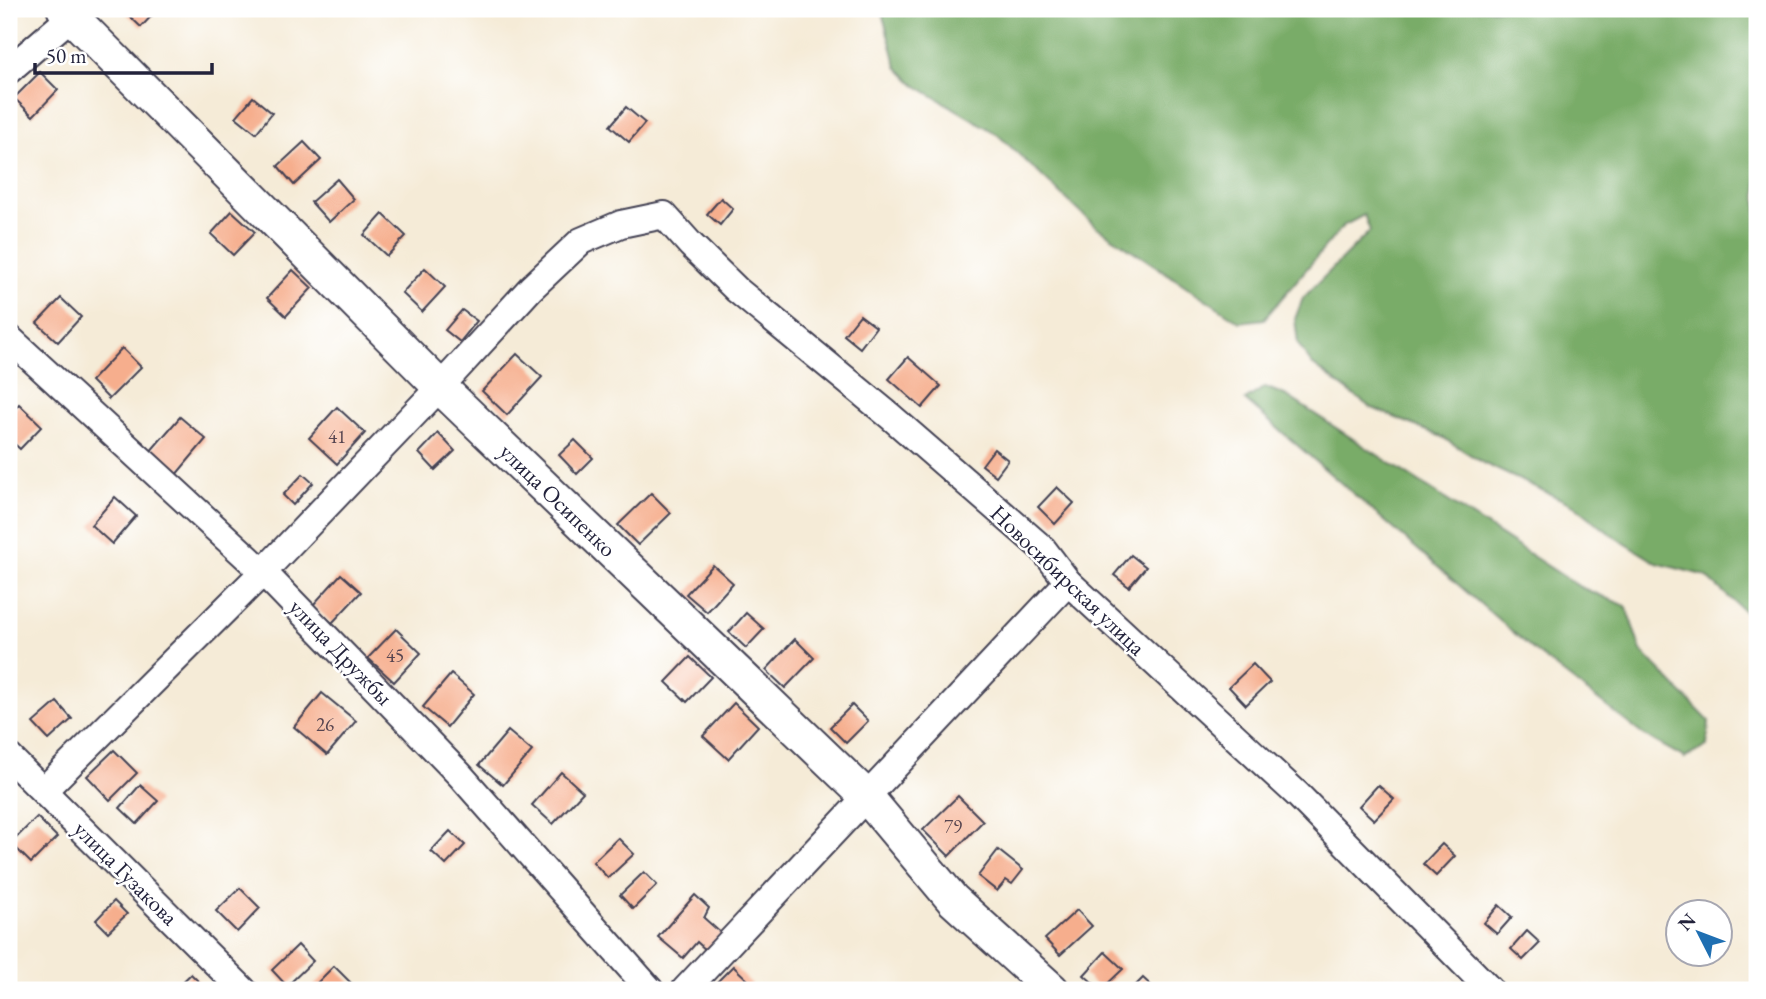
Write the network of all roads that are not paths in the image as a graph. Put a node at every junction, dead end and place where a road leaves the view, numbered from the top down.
1 (68, 12) edge
2 (9, 70) edge
3 (9, 338) edge
4 (440, 387) junction
5 (263, 572) junction
6 (1069, 582) junction
7 (9, 757) edge
8 (44, 790) junction
9 (866, 796) junction
10 (243, 990) edge
11 (650, 990) edge
12 (685, 990) edge
13 (1052, 990) edge
14 (1490, 990) edge

1 - 2 street
1 - 4 main road, улица Осипенко
3 - 5 street, улица Дружбы
4 - 5 street
4 - 6 street, Новосибирская улица
4 - 9 main road, улица Осипенко
5 - 8 street
5 - 11 street, улица Дружбы
6 - 9 street
6 - 14 street, Новосибирская улица
7 - 8 street, улица Гузакова
8 - 10 street, улица Гузакова
9 - 12 street
9 - 13 main road, улица Осипенко

